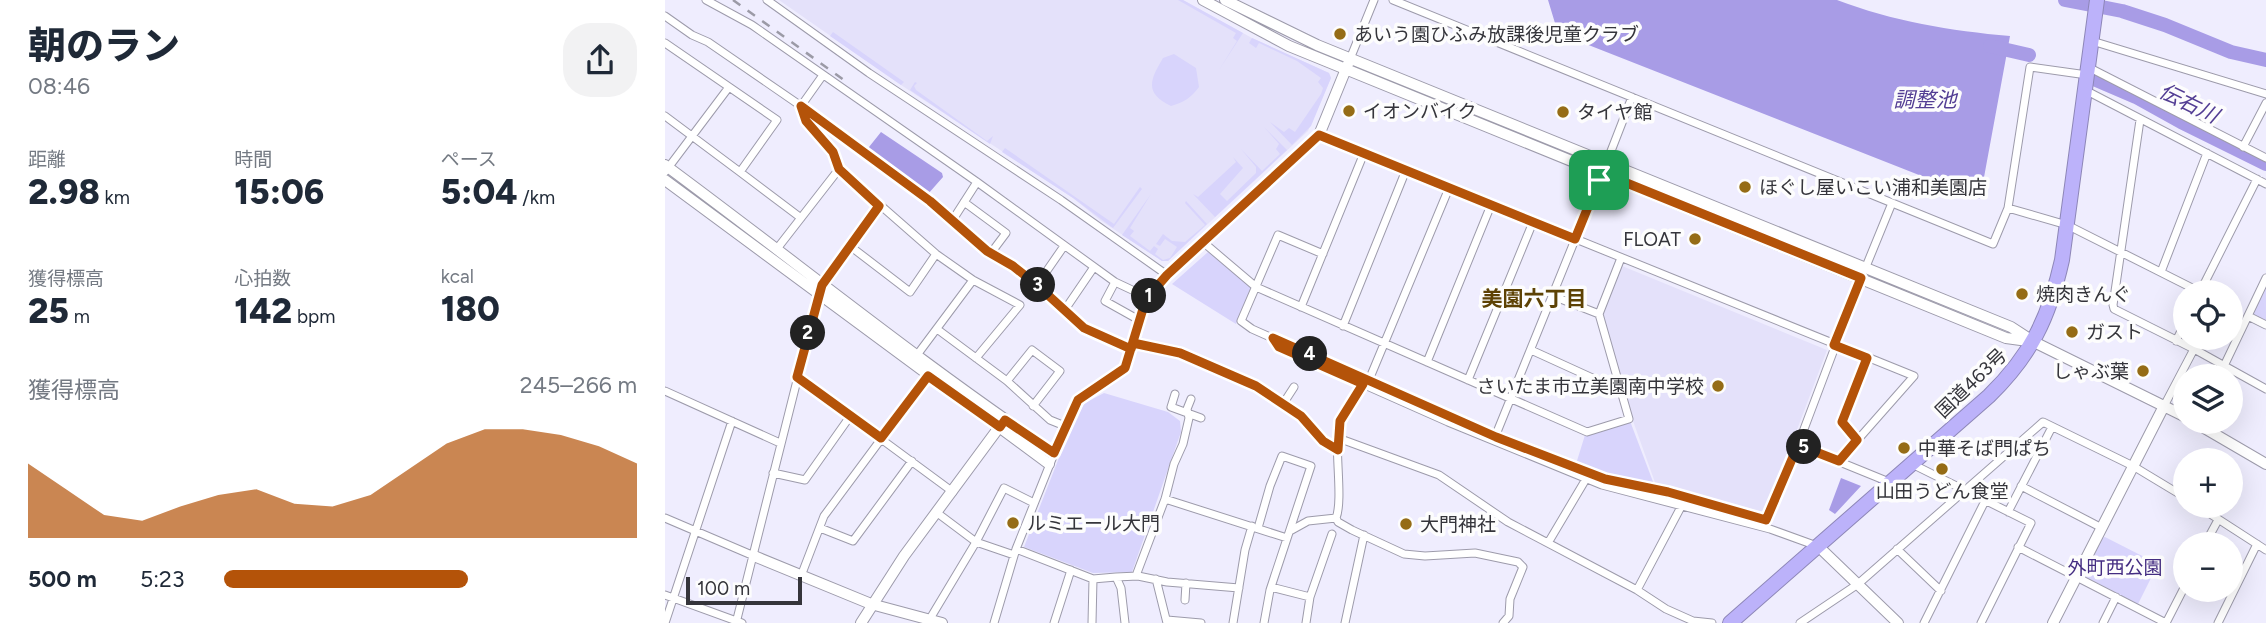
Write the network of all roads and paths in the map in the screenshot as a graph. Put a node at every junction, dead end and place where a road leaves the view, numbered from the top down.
1 (706, 0) edge
2 (767, 0) edge
3 (1203, 0) edge
4 (1225, 0) edge
5 (1374, 0) edge
6 (1393, 0) edge
7 (2097, 0) edge
8 (665, 16) edge
9 (2092, 41) junction
10 (665, 43) edge
11 (1348, 64) junction
12 (2088, 71) junction
13 (823, 75) junction
14 (729, 87) junction
15 (2085, 90) junction
16 (2266, 94) edge
17 (1632, 97) junction
18 (2266, 103) edge
19 (801, 106) junction
20 (665, 116) edge
21 (2140, 120) junction
22 (692, 135) junction
23 (1319, 135) junction
24 (2243, 147) junction
25 (1364, 153) junction
26 (2207, 153) junction
27 (2266, 158) edge
28 (666, 168) edge
29 (1604, 168) junction
30 (839, 169) junction
31 (1406, 170) junction
32 (740, 172) junction
33 (2257, 179) junction
34 (665, 180) edge
35 (977, 182) junction
36 (2266, 184) edge
37 (1449, 188) junction
38 (964, 202) junction
39 (1892, 203) junction
40 (1491, 205) junction
41 (879, 206) junction
42 (2008, 208) junction
43 (801, 218) junction
44 (952, 221) junction
45 (1533, 222) junction
46 (2067, 225) junction
47 (1575, 239) junction
48 (1203, 242) junction
49 (850, 246) junction
50 (1064, 246) junction
51 (776, 250) junction
52 (2120, 252) junction
53 (991, 253) junction
54 (936, 254) junction
55 (1323, 254) junction
56 (1621, 258) junction
57 (1094, 267) junction
58 (2161, 272) junction
59 (1863, 274) junction
60 (1167, 275) junction
61 (2266, 278) edge
62 (973, 280) junction
63 (1115, 282) junction
64 (1037, 285) junction
65 (1256, 287) junction
66 (820, 289) junction
67 (1553, 296) junction
68 (1147, 297) junction
69 (1301, 307) junction
70 (1064, 311) junction
71 (1599, 314) junction
72 (2248, 316) junction
73 (1139, 320) junction
74 (2266, 325) edge
75 (1343, 326) junction
76 (937, 329) junction
77 (2173, 339) edge
78 (2034, 342) junction
79 (1386, 344) junction
80 (1834, 345) junction
81 (1132, 346) junction
82 (1531, 350) junction
83 (2193, 350) edge
84 (2196, 350) edge
85 (917, 355) junction
86 (976, 358) junction
87 (1867, 358) junction
88 (1427, 362) junction
89 (2220, 364) edge
90 (2225, 364) edge
91 (928, 376) junction
92 (2243, 376) edge
93 (797, 377) junction
94 (1468, 380) junction
95 (1007, 381) junction
96 (1366, 382) junction
97 (1294, 387) dead end
98 (2266, 389) edge
99 (665, 391) edge
100 (1621, 391) junction
101 (1175, 394) dead end
102 (1191, 399) dead end
103 (1511, 399) junction
104 (1283, 404) junction
105 (1033, 406) junction
106 (2164, 406) junction
107 (2173, 410) edge
108 (1188, 413) junction
109 (851, 415) junction
110 (1202, 418) dead end
111 (732, 421) junction
112 (1002, 424) junction
113 (1065, 426) junction
114 (2052, 427) junction
115 (2215, 434) edge
116 (1496, 437) junction
117 (881, 438) junction
118 (1338, 438) junction
119 (1857, 440) junction
120 (780, 443) junction
121 (1798, 445) junction
122 (1338, 450) junction
123 (1052, 458) junction
124 (912, 461) junction
125 (1839, 461) junction
126 (1911, 464) junction
127 (2266, 464) edge
128 (2133, 466) junction
129 (773, 473) junction
130 (1586, 479) junction
131 (1890, 482) junction
132 (2021, 486) junction
133 (2173, 490) edge
134 (1964, 491) junction
135 (953, 492) junction
136 (1165, 499) junction
137 (1985, 501) junction
138 (1034, 503) junction
139 (1682, 505) junction
140 (936, 512) junction
141 (2008, 512) junction
142 (1336, 517) junction
143 (665, 518) edge
144 (2215, 518) edge
145 (2218, 520) junction
146 (1255, 527) junction
147 (820, 528) junction
148 (2102, 528) junction
149 (696, 532) junction
150 (2212, 532) edge
151 (1332, 534) dead end
152 (1288, 535) junction
153 (1364, 536) junction
154 (976, 542) junction
155 (1548, 543) junction
156 (2257, 544) junction
157 (1818, 546) junction
158 (2018, 547) junction
159 (1897, 549) junction
160 (2266, 550) edge
161 (1015, 552) junction
162 (754, 556) junction
163 (1071, 570) junction
164 (801, 576) junction
165 (1138, 576) junction
166 (1116, 577) junction
167 (1093, 579) junction
168 (1156, 579) junction
169 (2077, 579) junction
170 (1187, 583) junction
171 (1857, 584) junction
172 (1271, 587) junction
173 (1239, 588) junction
174 (1637, 590) junction
175 (1941, 591) junction
176 (669, 596) edge
177 (1310, 597) junction
178 (2116, 597) junction
179 (1185, 600) dead end
180 (2177, 602) edge
181 (871, 604) junction
182 (928, 621) edge
183 (738, 622) edge
184 (1167, 622) edge
185 (1895, 622) edge
186 (666, 623) edge
187 (861, 623) edge
188 (942, 623) edge
189 (994, 623) edge
190 (1054, 623) edge
191 (1091, 623) edge
192 (1125, 623) edge
193 (1201, 623) edge
194 (1233, 623) edge
195 (1264, 623) edge
196 (1306, 623) edge
197 (1345, 623) edge
198 (1503, 623) edge
199 (1712, 623) edge
200 (1730, 623) edge
201 (1800, 623) edge
202 (1924, 623) edge
203 (1981, 623) edge
204 (2053, 623) edge
205 (2103, 623) edge
206 (2166, 623) edge
207 (2218, 623) edge

1 - 13 street
2 - 60 street
3 - 11 street
4 - 11 street
5 - 11 street
6 - 17 street
7 - 9 highway, 国道463号
8 - 19 street
9 - 12 highway, 国道463号
9 - 16 street
10 - 14 street
11 - 23 street
11 - 29 street
12 - 15 highway, 国道463号
12 - 24 street
12 - 42 street
13 - 19 street
13 - 35 street
14 - 22 street
14 - 32 street
15 - 21 street
15 - 46 highway, 国道463号
17 - 29 street
17 - 39 street
18 - 24 street
19 - 30 street
19 - 44 street
20 - 22 street
21 - 26 street
21 - 52 street
22 - 28 street
22 - 32 street
23 - 25 street
23 - 48 street
24 - 27 street
25 - 31 street
25 - 55 street
26 - 33 street
26 - 58 street
28 - 51 street
29 - 47 street
29 - 59 street
30 - 41 street
30 - 43 street
31 - 37 street
31 - 75 street
32 - 43 street
33 - 36 street
33 - 58 street
34 - 66 street
35 - 38 street
35 - 50 street
37 - 40 street
37 - 79 street
38 - 44 street
38 - 53 street
39 - 42 street
39 - 59 street
40 - 45 street
40 - 88 street
41 - 49 street
41 - 54 street
42 - 46 street
43 - 51 street
44 - 53 street
45 - 47 street
45 - 94 street
46 - 52 street
46 - 78 highway, 国道463号
47 - 56 street
47 - 67 street
48 - 60 street
48 - 65 street
49 - 54 street
49 - 66 street
50 - 57 street
50 - 64 street
51 - 66 street
52 - 58 street
52 - 77 street
53 - 64 street
54 - 62 street
55 - 65 street
55 - 69 street
56 - 71 street
56 - 80 street
57 - 63 street
57 - 70 street
59 - 78 street
59 - 80 street
60 - 68 street
61 - 72 street
62 - 76 street
62 - 86 street
63 - 68 street
63 - 73 street
64 - 70 street
65 - 69 street
65 - 96 street
66 - 85 street
66 - 91 street
66 - 93 street
67 - 71 street
67 - 82 street
68 - 73 street
69 - 75 street
70 - 81 street
71 - 100 street
72 - 74 street
72 - 90 street
73 - 81 street
75 - 79 street
76 - 85 street
76 - 86 street
78 - 106 street
78 - 126 highway, 国道463号
79 - 88 street
79 - 96 street
80 - 87 street
80 - 121 street
81 - 104 street
81 - 113 street
82 - 100 street
82 - 103 street
83 - 106 street
84 - 89 street
85 - 112 street
86 - 95 street
87 - 119 street
87 - 119 street
88 - 94 street
91 - 112 street
91 - 117 street
92 - 98 street
93 - 109 street
93 - 120 street
94 - 103 street
95 - 105 street
95 - 105 street
96 - 116 street
96 - 118 street
96 - 130 street
97 - 104 street
99 - 111 street
100 - 103 street
101 - 108 street
102 - 108 street
103 - 116 street
104 - 122 street
105 - 113 street
106 - 107 street
106 - 128 street
108 - 110 street
108 - 136 street
109 - 117 street
109 - 129 street
111 - 120 street
111 - 149 street
112 - 123 street
112 - 135 street
113 - 123 street
114 - 128 street
114 - 132 street
114 - 134 street
115 - 127 street
116 - 121 street
117 - 124 street
117 - 147 street
118 - 122 street
118 - 155 street
119 - 125 street
120 - 129 street
121 - 125 street
122 - 142 street
123 - 138 street
124 - 135 street
124 - 147 street
125 - 131 street
126 - 131 highway, 国道463号
126 - 134 street
128 - 133 street
128 - 148 street
129 - 162 street
130 - 139 street
130 - 155 street
131 - 157 highway, 国道463号
132 - 141 street
132 - 148 street
134 - 137 street
134 - 159 street
135 - 140 street
136 - 146 street
136 - 165 street
137 - 141 street
137 - 175 street
138 - 154 street
138 - 161 street
139 - 157 street
139 - 174 street
140 - 154 street
140 - 181 street
141 - 158 street
142 - 152 street
142 - 153 street
143 - 149 street
144 - 145 street
145 - 150 street
145 - 156 street
146 - 152 street
146 - 152 street
146 - 173 street
147 - 164 street
148 - 169 street
149 - 162 street
149 - 176 street
151 - 177 street
152 - 172 street
153 - 197 street
153 - 198 street
154 - 161 street
154 - 182 street
155 - 174 street
156 - 160 street
156 - 207 street
157 - 171 street
157 - 200 highway, 国道463号
158 - 169 street
158 - 203 street
159 - 171 street
159 - 175 street
161 - 163 street
161 - 189 street
162 - 164 street
162 - 183 street
163 - 167 street
163 - 190 street
164 - 181 street
165 - 166 street
165 - 168 street
166 - 167 street
166 - 192 street
167 - 191 street
168 - 170 street
168 - 184 street
169 - 178 street
169 - 204 street
170 - 173 street
170 - 179 street
171 - 185 street
171 - 201 street
172 - 177 street
172 - 195 street
173 - 194 street
174 - 199 street
175 - 202 street
176 - 183 street
176 - 186 street
177 - 196 street
178 - 205 street
178 - 206 street
180 - 206 street
181 - 182 street
181 - 187 street
182 - 188 street
184 - 193 street

